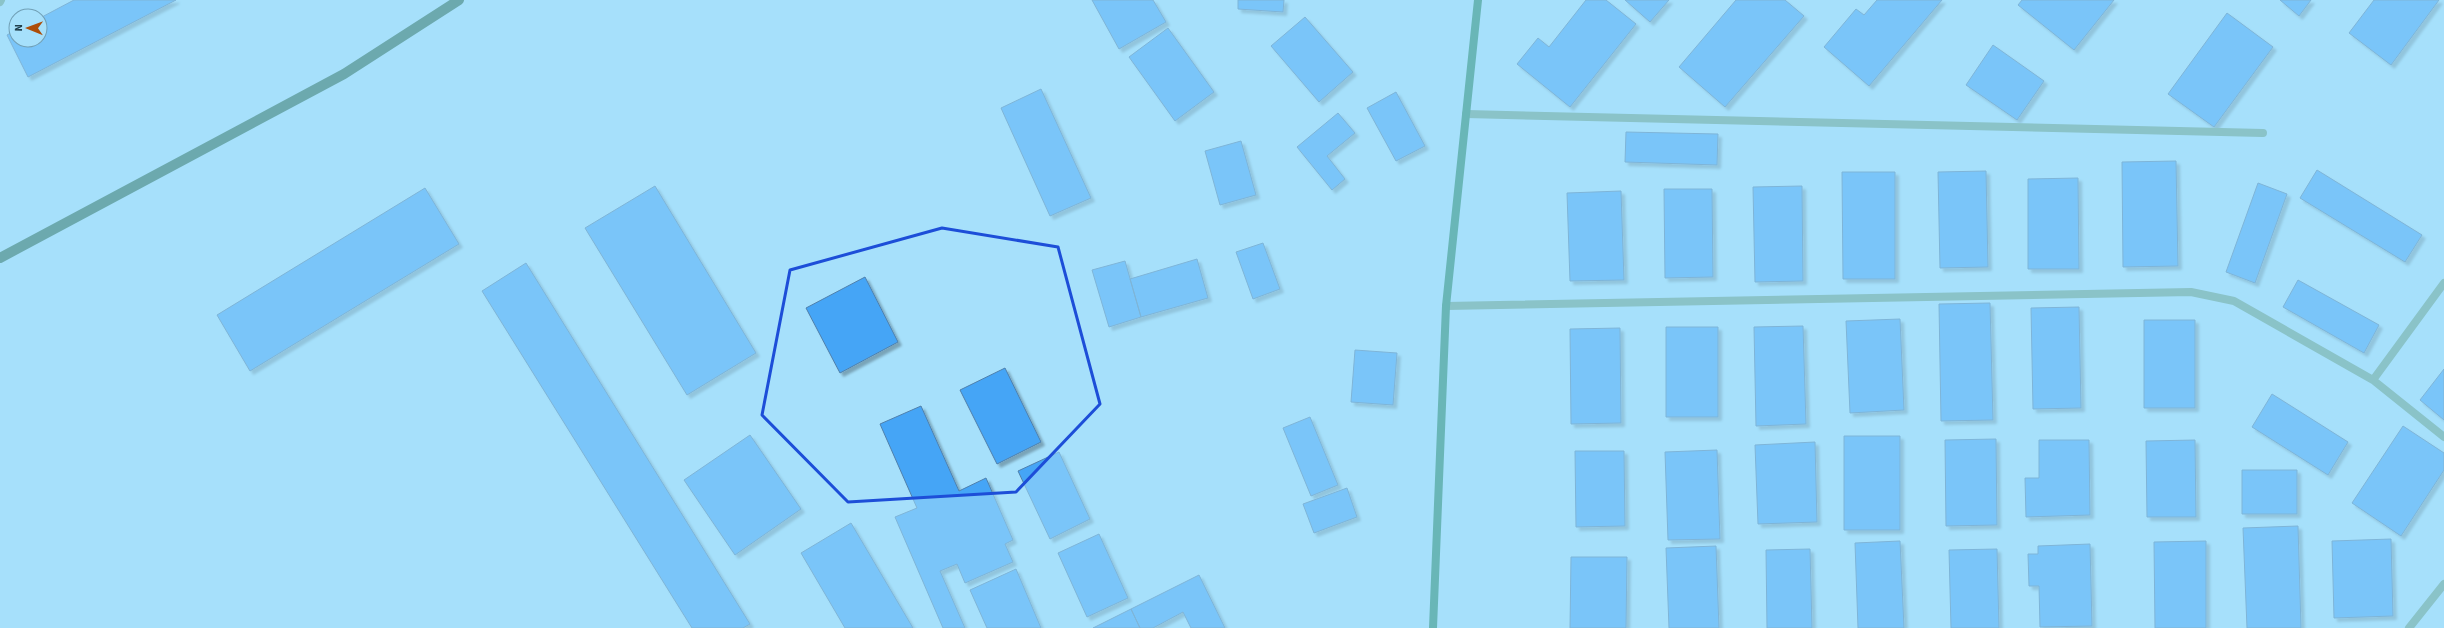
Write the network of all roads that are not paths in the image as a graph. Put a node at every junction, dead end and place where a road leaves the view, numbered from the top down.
1 (459, 0) edge
2 (1478, 0) edge
3 (1466, 114) junction
4 (2263, 133) dead end
5 (0, 258) edge
6 (2444, 283) edge
7 (1446, 306) junction
8 (2373, 380) junction
9 (2444, 437) edge
10 (2444, 584) edge
11 (1433, 628) edge
12 (2409, 628) edge

1 - 5 main road
2 - 3 main road
3 - 4 street
3 - 7 main road
6 - 8 street
7 - 8 street
7 - 11 main road
8 - 9 street
10 - 12 street

